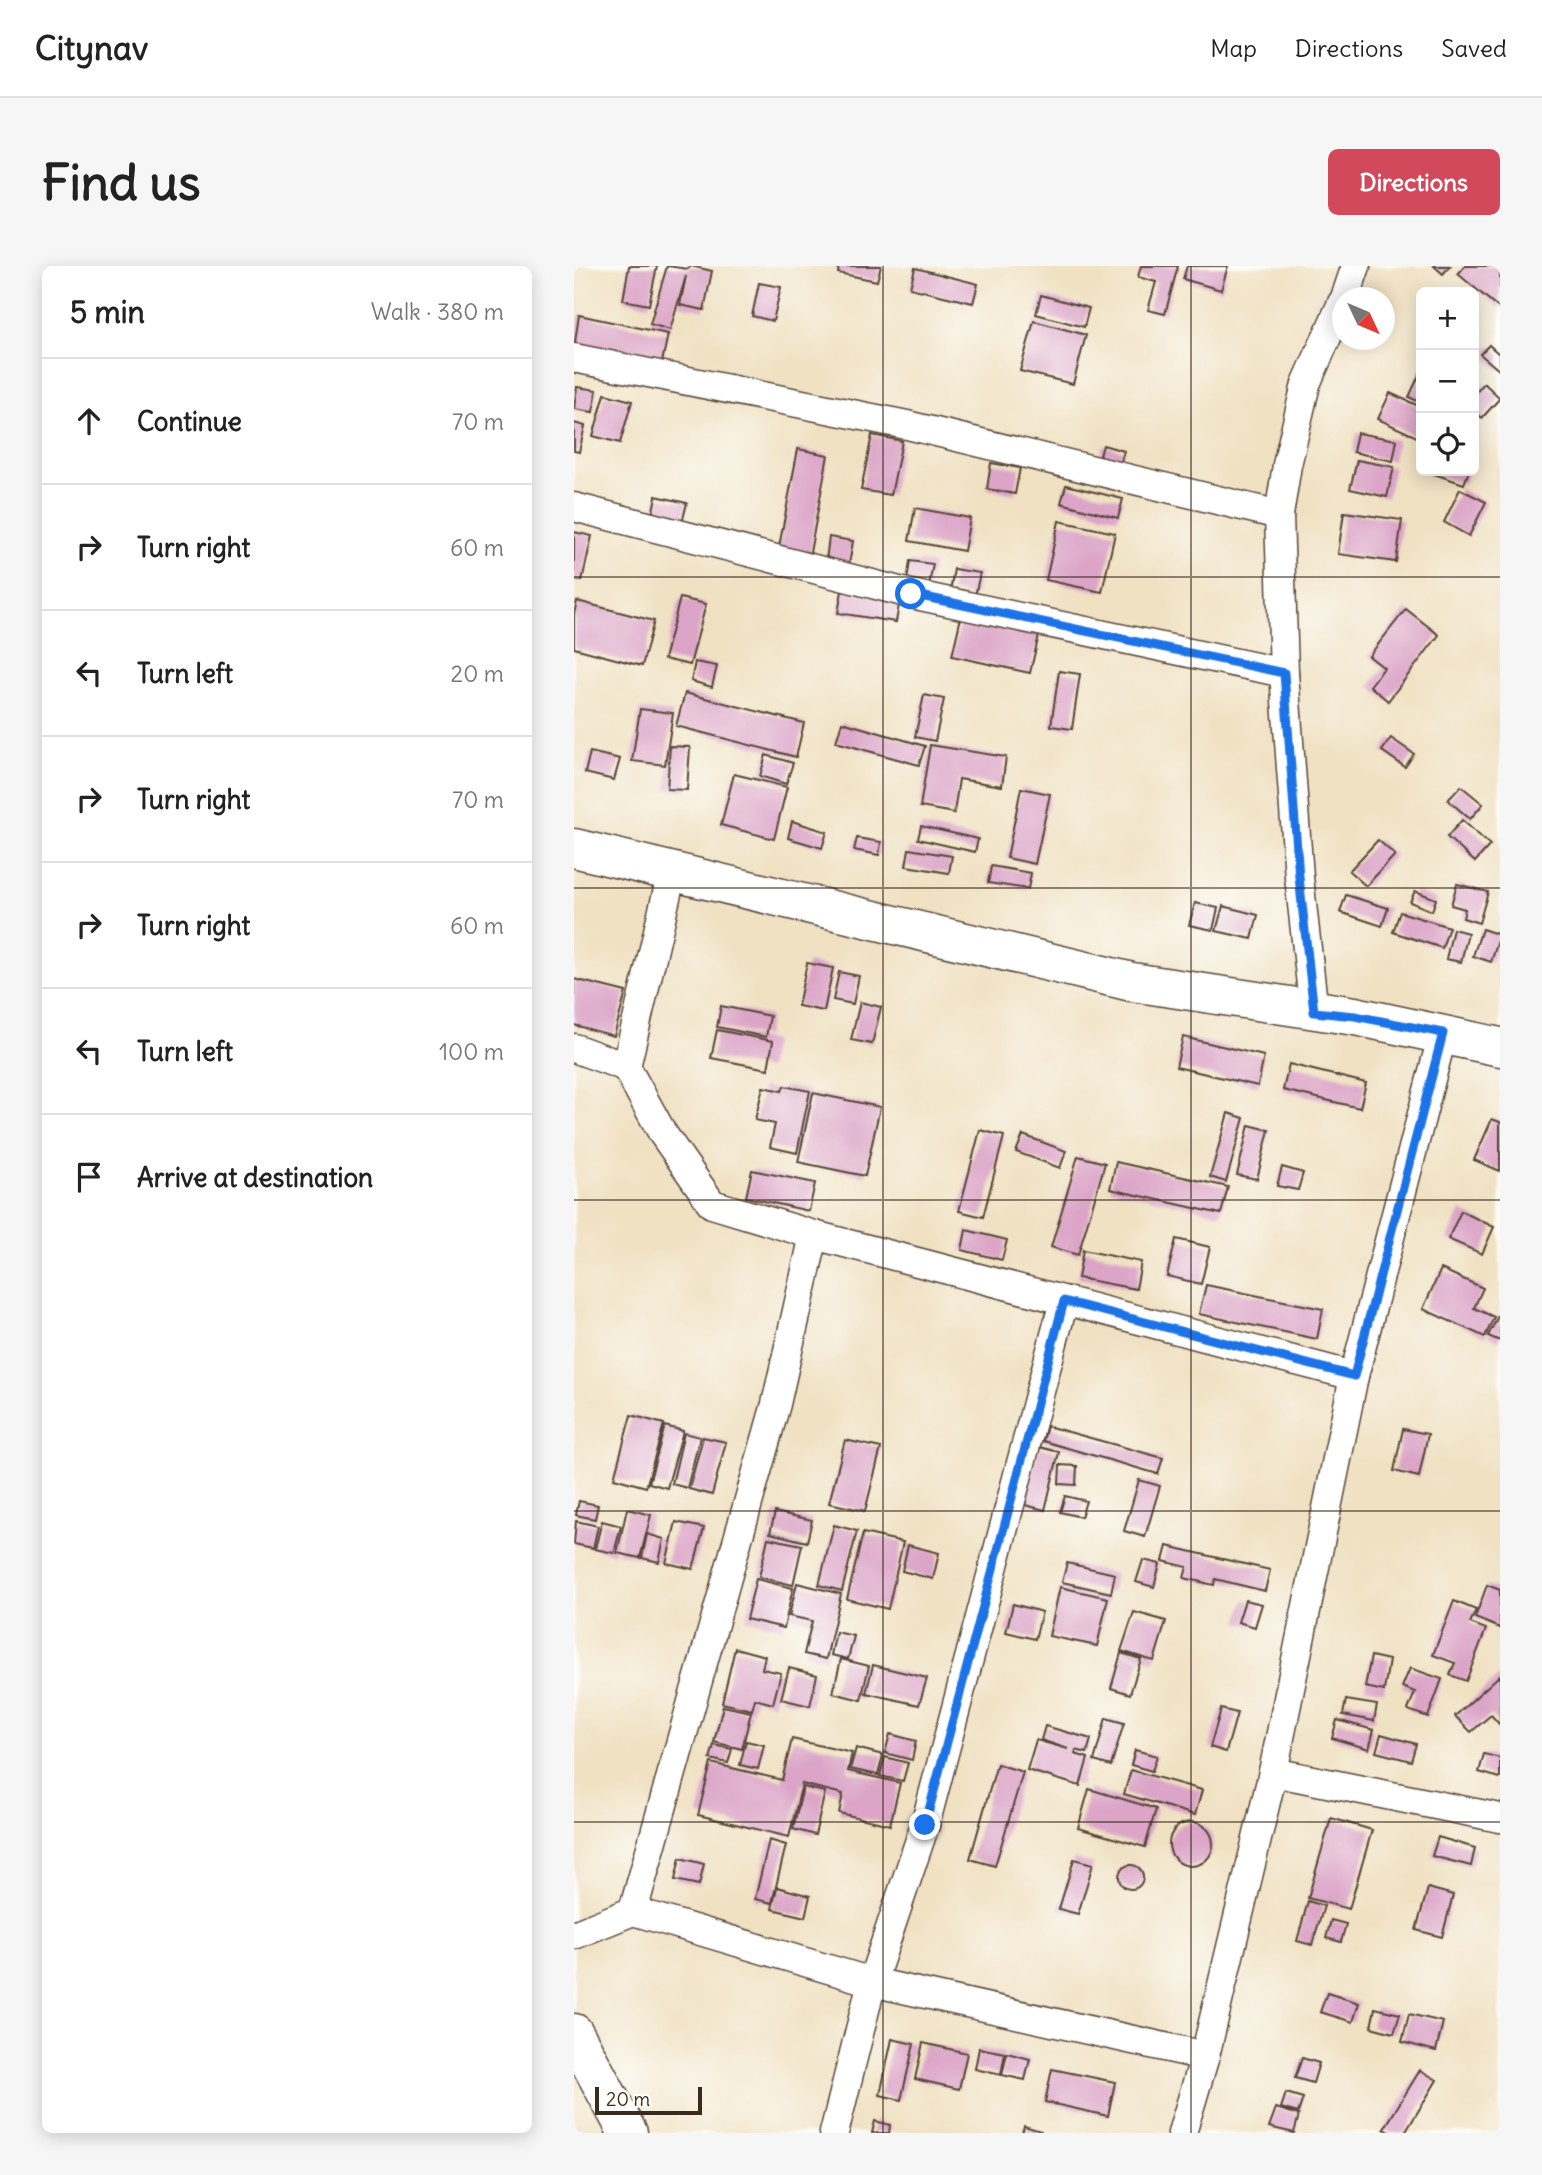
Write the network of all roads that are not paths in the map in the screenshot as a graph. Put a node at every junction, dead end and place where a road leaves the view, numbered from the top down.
1 (1356, 266) edge
2 (1349, 287) edge
3 (1332, 326) edge
4 (574, 358) edge
5 (574, 507) edge
6 (1279, 515) junction
7 (1284, 673) junction
8 (574, 848) edge
9 (672, 872) junction
10 (1314, 1012) junction
11 (1443, 1033) junction
12 (1500, 1046) edge
13 (574, 1048) edge
14 (626, 1067) junction
15 (814, 1235) junction
16 (1064, 1301) junction
17 (1354, 1376) junction
18 (1273, 1772) junction
19 (1500, 1818) edge
20 (632, 1912) junction
21 (574, 1935) edge
22 (872, 1982) junction
23 (574, 2033) edge
24 (1205, 2056) junction
25 (628, 2133) edge
26 (834, 2133) edge
27 (1182, 2133) edge

1 - 2 street
3 - 6 street
4 - 6 street
5 - 7 street
6 - 7 street
7 - 10 street
8 - 9 street
9 - 10 street
9 - 14 street
10 - 11 street
11 - 12 street
11 - 17 street
13 - 14 street
14 - 15 street
15 - 16 street
15 - 20 street
16 - 17 street
16 - 22 street
17 - 18 street
18 - 19 street
18 - 24 street
20 - 21 street
20 - 22 street
22 - 24 street
22 - 26 street
23 - 25 street
24 - 27 street

